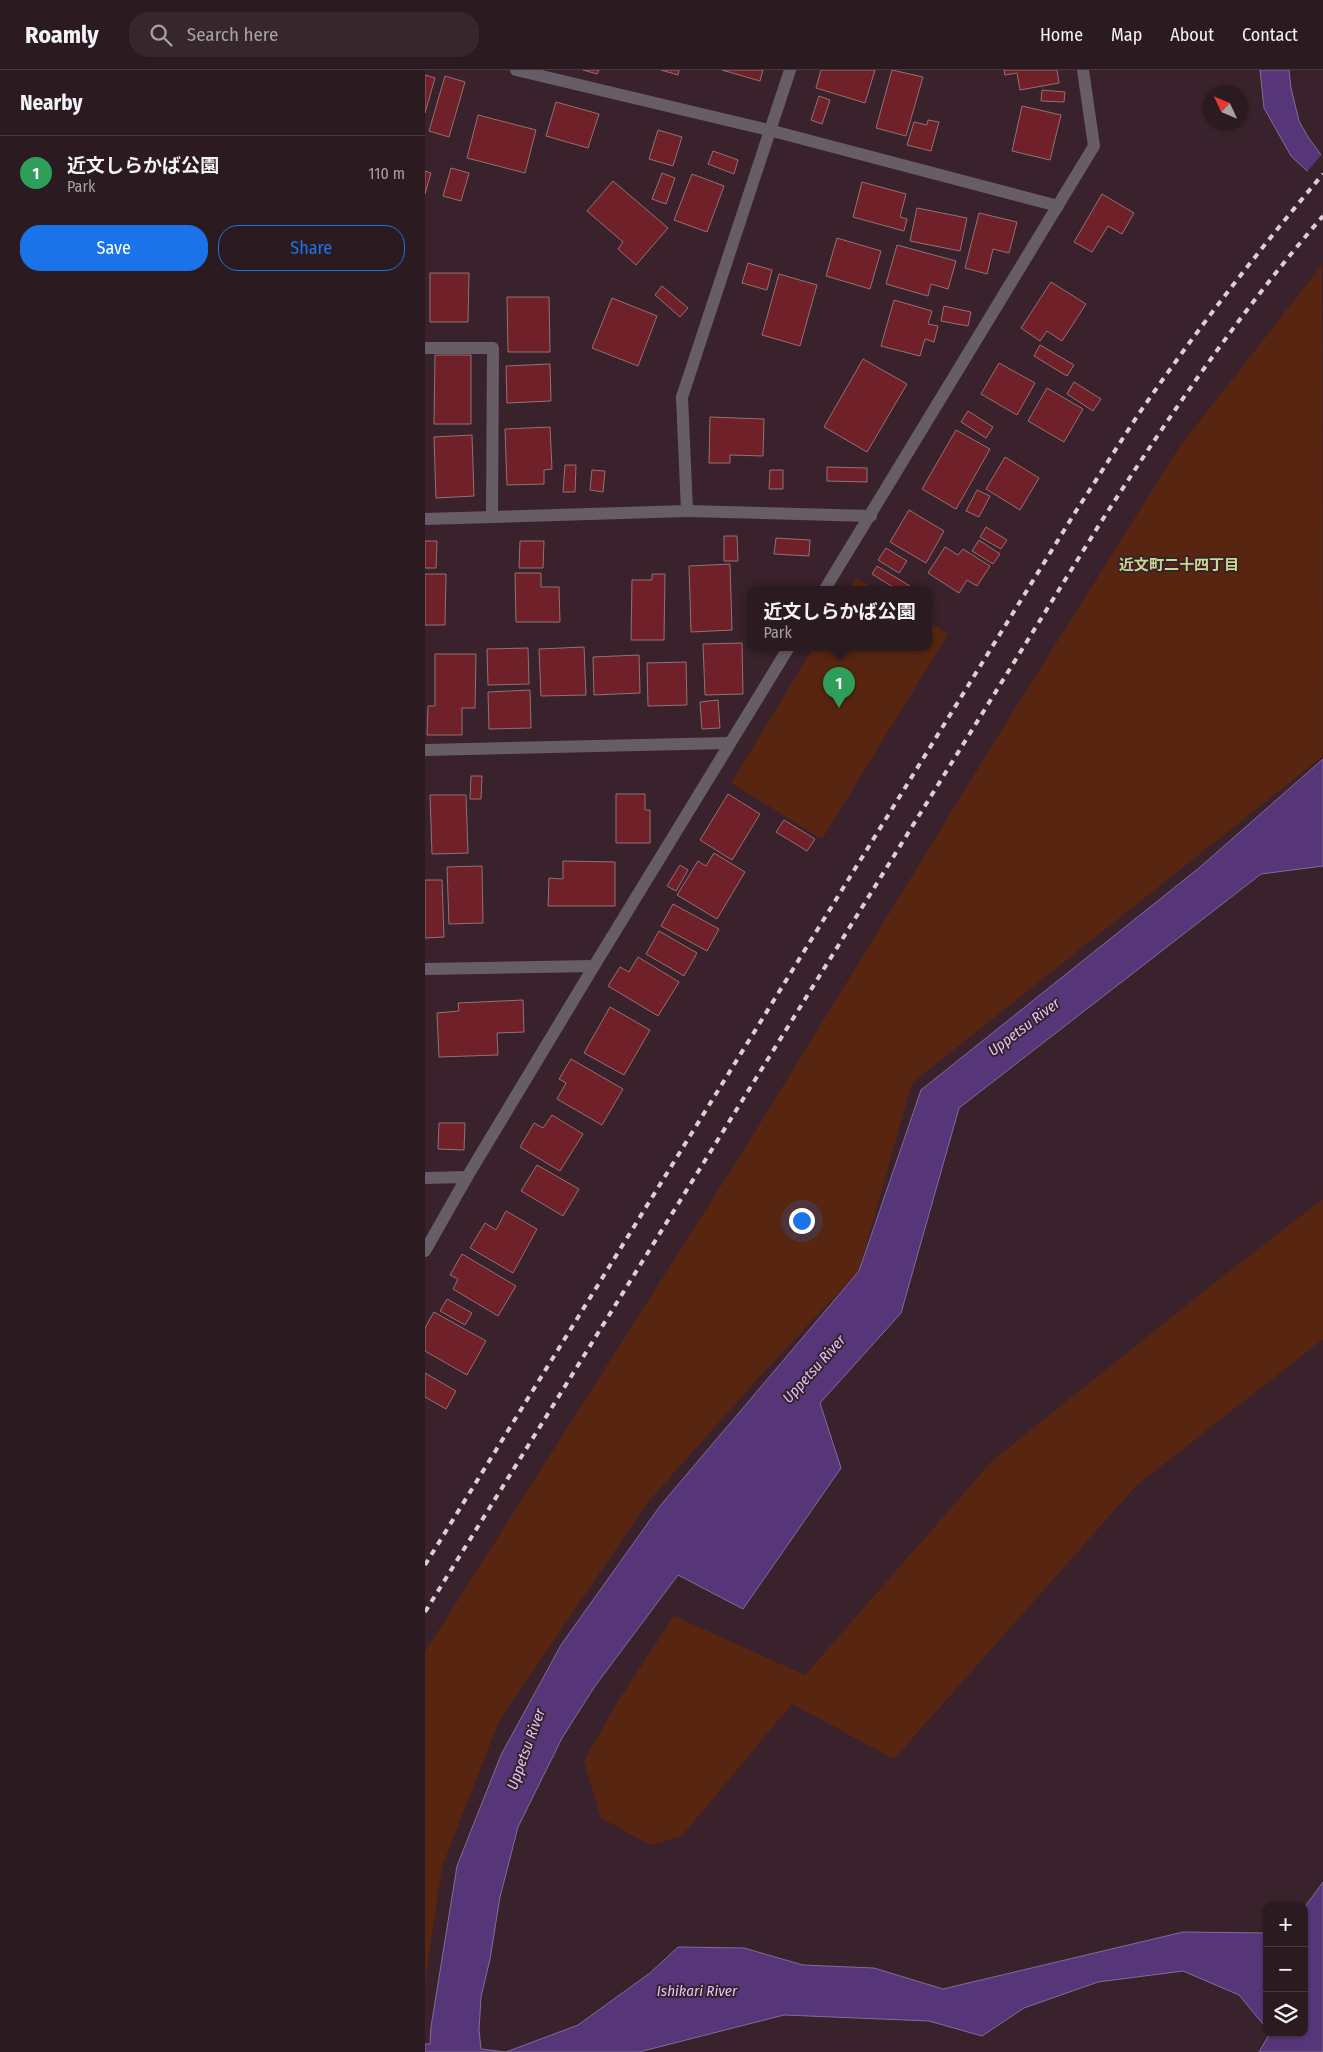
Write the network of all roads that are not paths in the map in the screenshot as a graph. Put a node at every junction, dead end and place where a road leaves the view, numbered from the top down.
1 (516, 70) edge
2 (790, 70) edge
3 (1083, 70) edge
4 (769, 130) junction
5 (1058, 206) junction
6 (425, 348) edge
7 (687, 511) junction
8 (871, 516) junction
9 (492, 517) junction
10 (425, 518) edge
11 (827, 586) edge
12 (786, 651) edge
13 (728, 743) junction
14 (425, 750) edge
15 (594, 966) junction
16 (425, 969) edge
17 (425, 1178) edge
18 (467, 1178) junction
19 (425, 1251) edge

1 - 4 street
2 - 4 street
3 - 5 street
4 - 5 street
4 - 7 street
5 - 8 street
6 - 9 street
7 - 8 street
7 - 9 street
8 - 11 street
9 - 10 street
12 - 13 street
13 - 14 street
13 - 15 street
15 - 16 street
15 - 18 street
17 - 18 street
18 - 19 street

